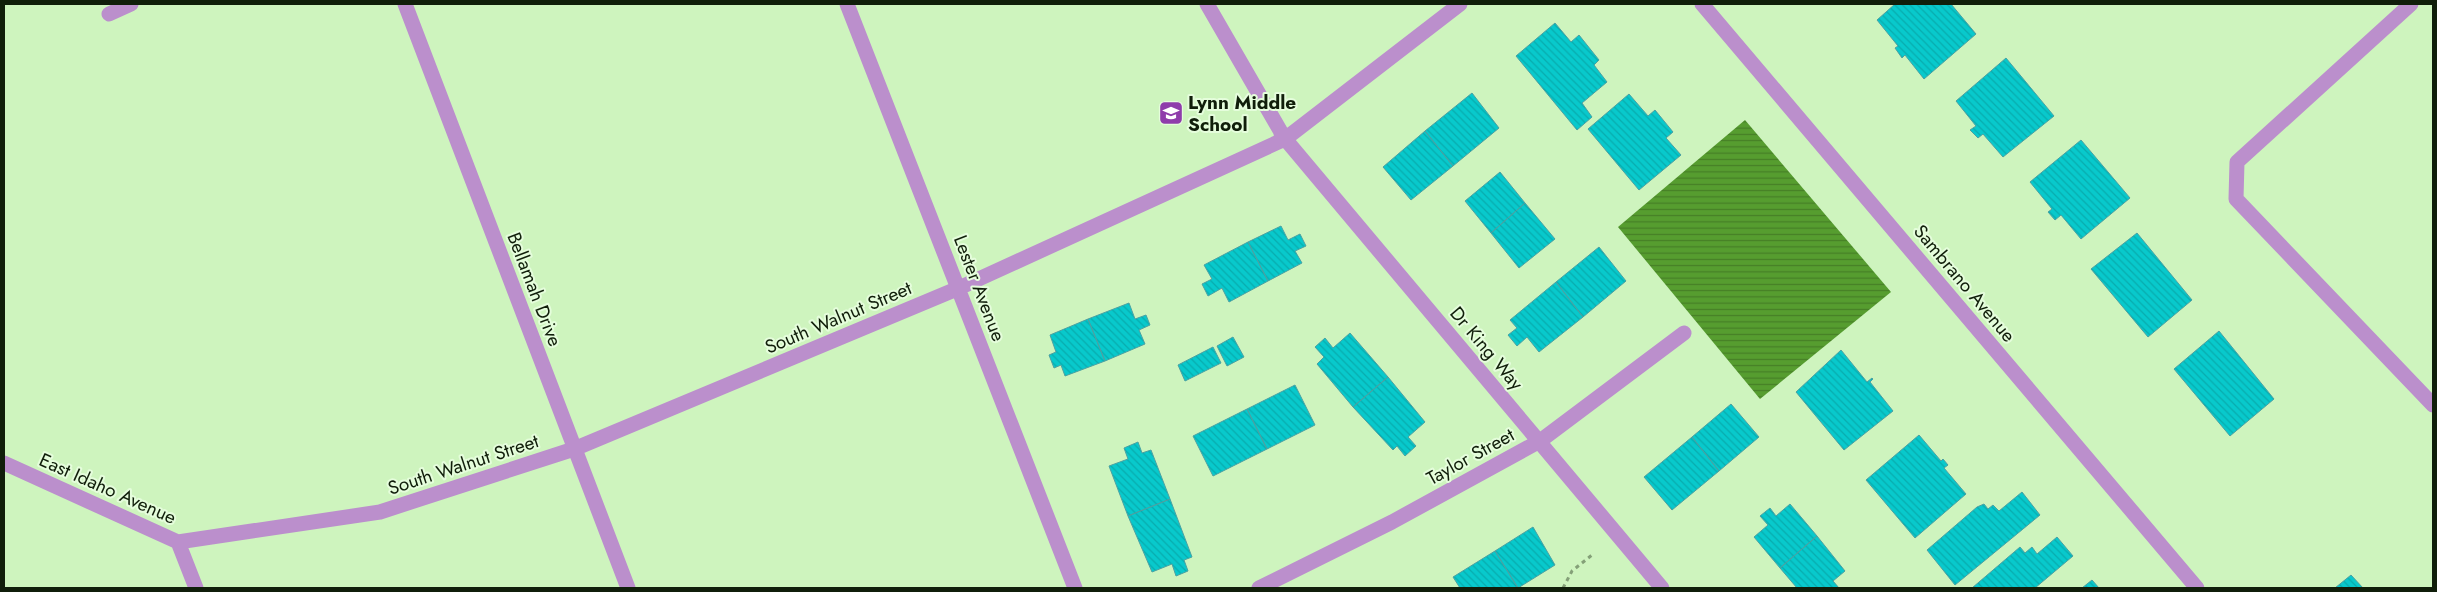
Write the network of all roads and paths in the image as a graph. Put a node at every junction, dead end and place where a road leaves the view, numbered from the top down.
1 (131, 4) edge
2 (405, 4) edge
3 (847, 4) edge
4 (1207, 4) edge
5 (1460, 4) edge
6 (1702, 4) edge
7 (2412, 4) edge
8 (108, 14) dead end
9 (1283, 137) junction
10 (959, 288) junction
11 (1684, 333) dead end
12 (2433, 405) edge
13 (1540, 441) junction
14 (574, 450) junction
15 (4, 463) edge
16 (178, 542) junction
17 (1592, 555) dead end
18 (196, 588) edge
19 (628, 588) edge
20 (1075, 588) edge
21 (1259, 588) edge
22 (1563, 588) edge
23 (1662, 588) edge
24 (2197, 588) edge

1 - 8 street
2 - 14 street, Bellamah Drive
3 - 10 street, Lester Avenue
4 - 9 street, Dr King Way
5 - 9 street, South Walnut Street
6 - 24 street, Sambrano Avenue
7 - 12 street
9 - 10 street, South Walnut Street
9 - 13 street, Dr King Way
10 - 14 street, South Walnut Street
10 - 20 street, Lester Avenue
11 - 13 street, Taylor Street
13 - 21 street, Taylor Street
13 - 23 street, Dr King Way
14 - 16 street, South Walnut Street
14 - 19 street, Bellamah Drive
15 - 16 street, East Idaho Avenue
16 - 18 street, East Idaho Avenue
17 - 22 path

